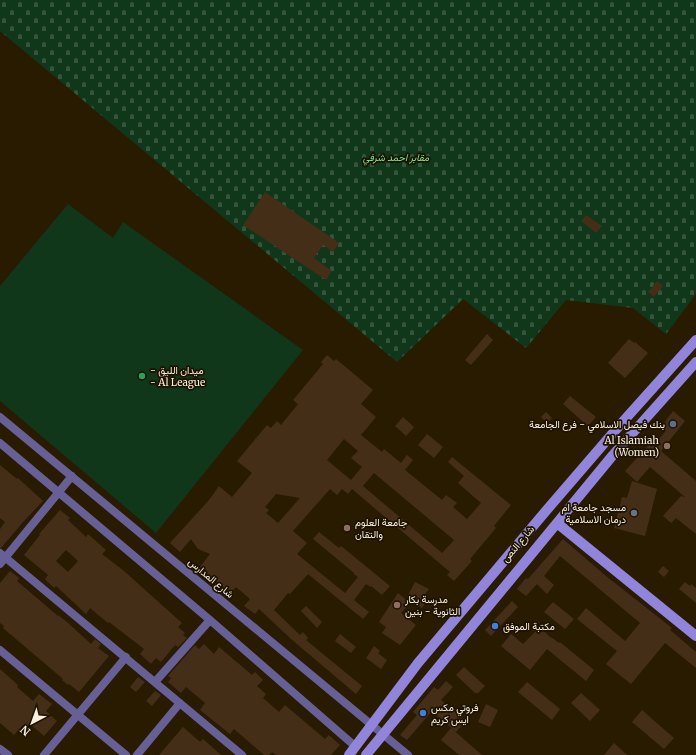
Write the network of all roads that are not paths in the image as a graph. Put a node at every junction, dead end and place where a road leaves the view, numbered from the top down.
1 (696, 340) edge
2 (696, 362) edge
3 (0, 417) edge
4 (0, 443) edge
5 (72, 476) junction
6 (58, 492) junction
7 (557, 523) junction
8 (2, 558) edge
9 (210, 620) junction
10 (696, 636) edge
11 (0, 650) edge
12 (126, 657) junction
13 (155, 682) junction
14 (180, 703) junction
15 (78, 716) junction
16 (372, 725) junction
17 (383, 734) junction
18 (356, 746) junction
19 (0, 749) edge
20 (8, 755) edge
21 (44, 755) edge
22 (126, 755) edge
23 (137, 755) edge
24 (242, 755) edge
25 (349, 755) edge
26 (366, 755) edge
27 (408, 755) edge

1 - 16 main road, شارع النص
2 - 7 main road, شارع النص
3 - 5 street, شارع المدارس
4 - 6 street
5 - 6 street
5 - 16 street, شارع المدارس
6 - 8 street
6 - 9 street
7 - 10 main road
7 - 17 main road, شارع النص
8 - 12 street
9 - 13 street
9 - 18 street
11 - 15 street
12 - 13 street
12 - 15 street
13 - 14 street
14 - 23 street
14 - 24 street
15 - 21 street
15 - 22 street
16 - 17 street, شارع المدارس
16 - 18 main road, شارع النص
17 - 26 main road, شارع النص
17 - 27 street, شارع المدارس
18 - 25 main road, شارع النص
19 - 20 street

